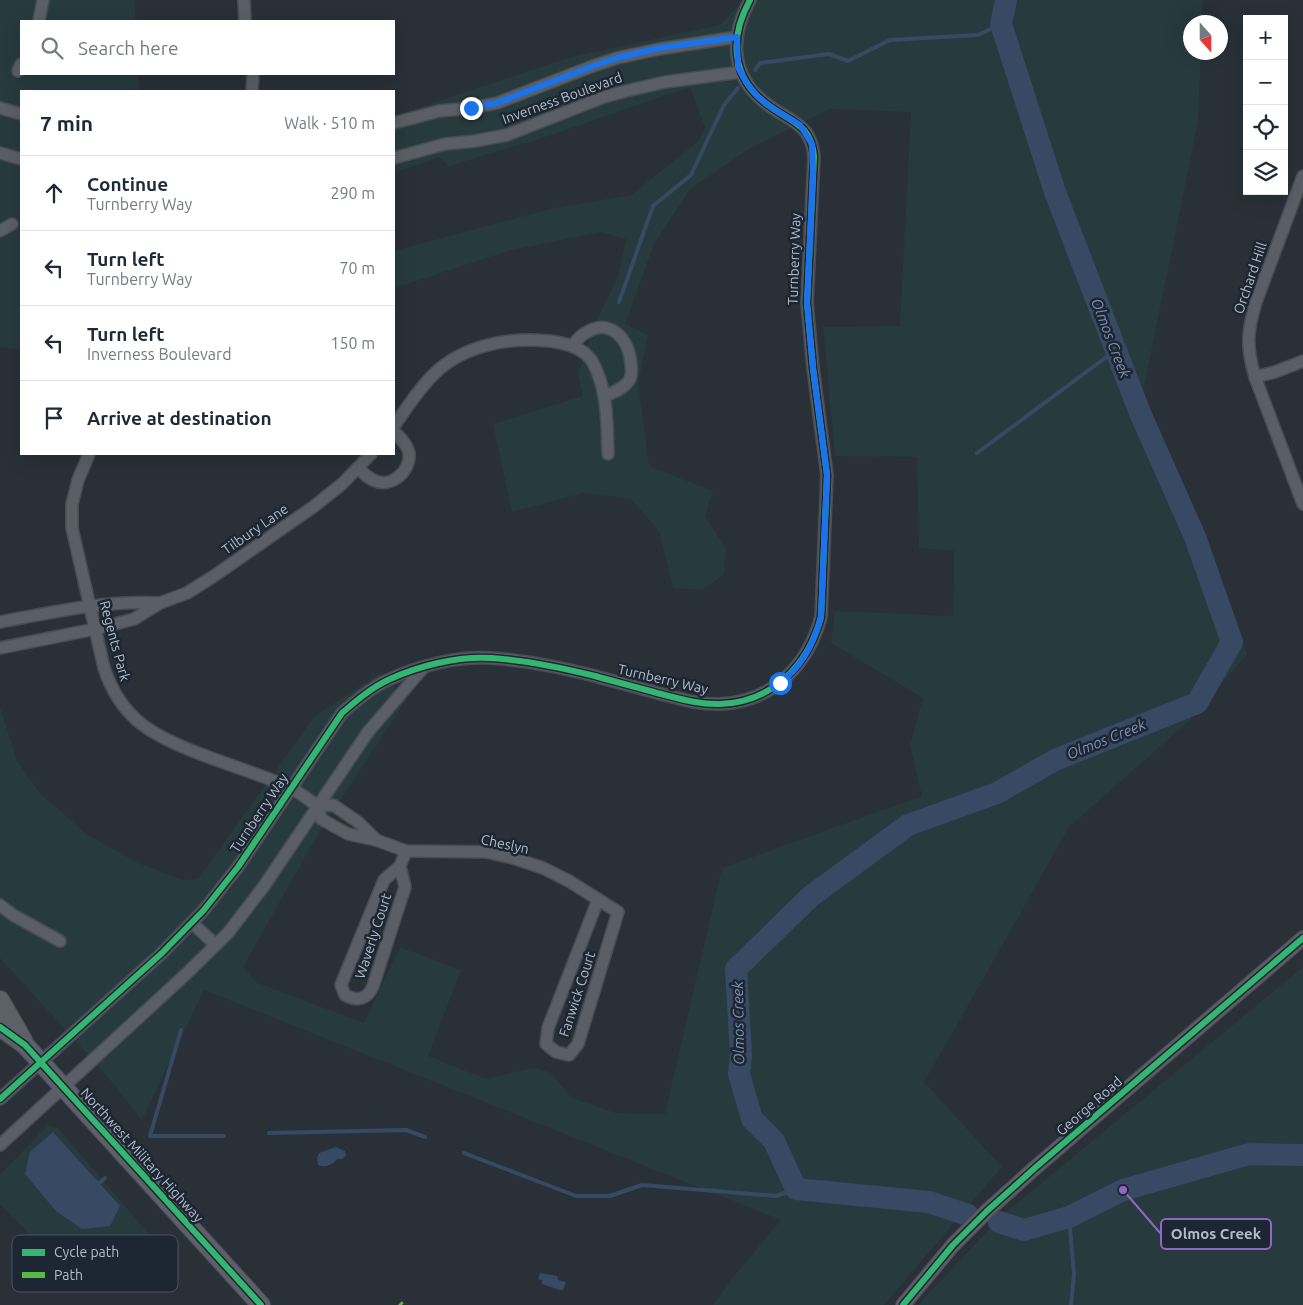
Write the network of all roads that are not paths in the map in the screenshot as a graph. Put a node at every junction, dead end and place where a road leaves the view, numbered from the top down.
1 (44, 0) edge
2 (244, 0) edge
3 (750, 0) edge
4 (39, 20) edge
5 (245, 20) edge
6 (737, 37) junction
7 (741, 72) junction
8 (253, 75) edge
9 (252, 90) edge
10 (0, 108) edge
11 (20, 114) edge
12 (395, 122) edge
13 (0, 153) edge
14 (395, 158) edge
15 (20, 159) edge
16 (1303, 176) edge
17 (12, 224) dead end
18 (0, 231) edge
19 (573, 345) junction
20 (1303, 361) edge
21 (1255, 377) junction
22 (604, 396) junction
23 (395, 425) edge
24 (395, 432) edge
25 (608, 454) dead end
26 (88, 455) edge
27 (370, 455) edge
28 (358, 468) junction
29 (1303, 504) edge
30 (160, 603) junction
31 (90, 605) junction
32 (0, 622) edge
33 (95, 629) junction
34 (0, 648) edge
35 (424, 667) junction
36 (291, 788) junction
37 (318, 806) junction
38 (376, 840) junction
39 (406, 851) junction
40 (400, 866) junction
41 (598, 900) junction
42 (0, 905) edge
43 (618, 912) joint
44 (192, 923) junction
45 (1303, 938) edge
46 (60, 941) dead end
47 (216, 945) junction
48 (0, 1000) edge
49 (0, 1027) edge
50 (25, 1045) junction
51 (41, 1062) junction
52 (64, 1087) junction
53 (0, 1099) edge
54 (0, 1145) edge
55 (261, 1305) edge
56 (903, 1305) edge

1 - 4 street
2 - 5 street
3 - 6 street, Turnberry Way
6 - 7 street, Turnberry Way
6 - 12 street, Inverness Boulevard
7 - 14 street, Inverness Boulevard
7 - 35 street, Turnberry Way
8 - 9 street
10 - 11 street
13 - 15 street
16 - 21 street, Orchard Hill
17 - 18 street
19 - 22 street
19 - 22 street
19 - 23 street
20 - 21 street
21 - 29 street, Orchard Hill
22 - 25 street
24 - 28 street
26 - 31 street, Regents Park
27 - 28 street, Tilbury Lane
28 - 30 street, Tilbury Lane
30 - 31 street, Tilbury Lane
30 - 33 street, Tilbury Lane
31 - 32 street, Tilbury Lane
31 - 33 street, Regents Park
33 - 34 street, Tilbury Lane
33 - 36 street, Regents Park
35 - 36 street, Turnberry Way
35 - 37 street
36 - 37 street, Regents Park
36 - 44 street, Turnberry Way
37 - 38 street, Cheslyn
37 - 38 street, Cheslyn
37 - 47 street
38 - 39 street, Cheslyn
39 - 40 street, Waverly Court
39 - 41 street, Cheslyn
40 - 40 street, Waverly Court
41 - 43 street, Cheslyn
41 - 43 street, Fanwick Court
42 - 46 street
44 - 47 street
44 - 51 street, Turnberry Way
45 - 56 street, George Road
47 - 52 street
48 - 50 main road, Northwest Military Highway
49 - 50 main road, Northwest Military Highway
50 - 51 main road, Northwest Military Highway
51 - 52 main road, Northwest Military Highway
51 - 53 street, Turnberry Way
52 - 54 street
52 - 55 main road, Northwest Military Highway

